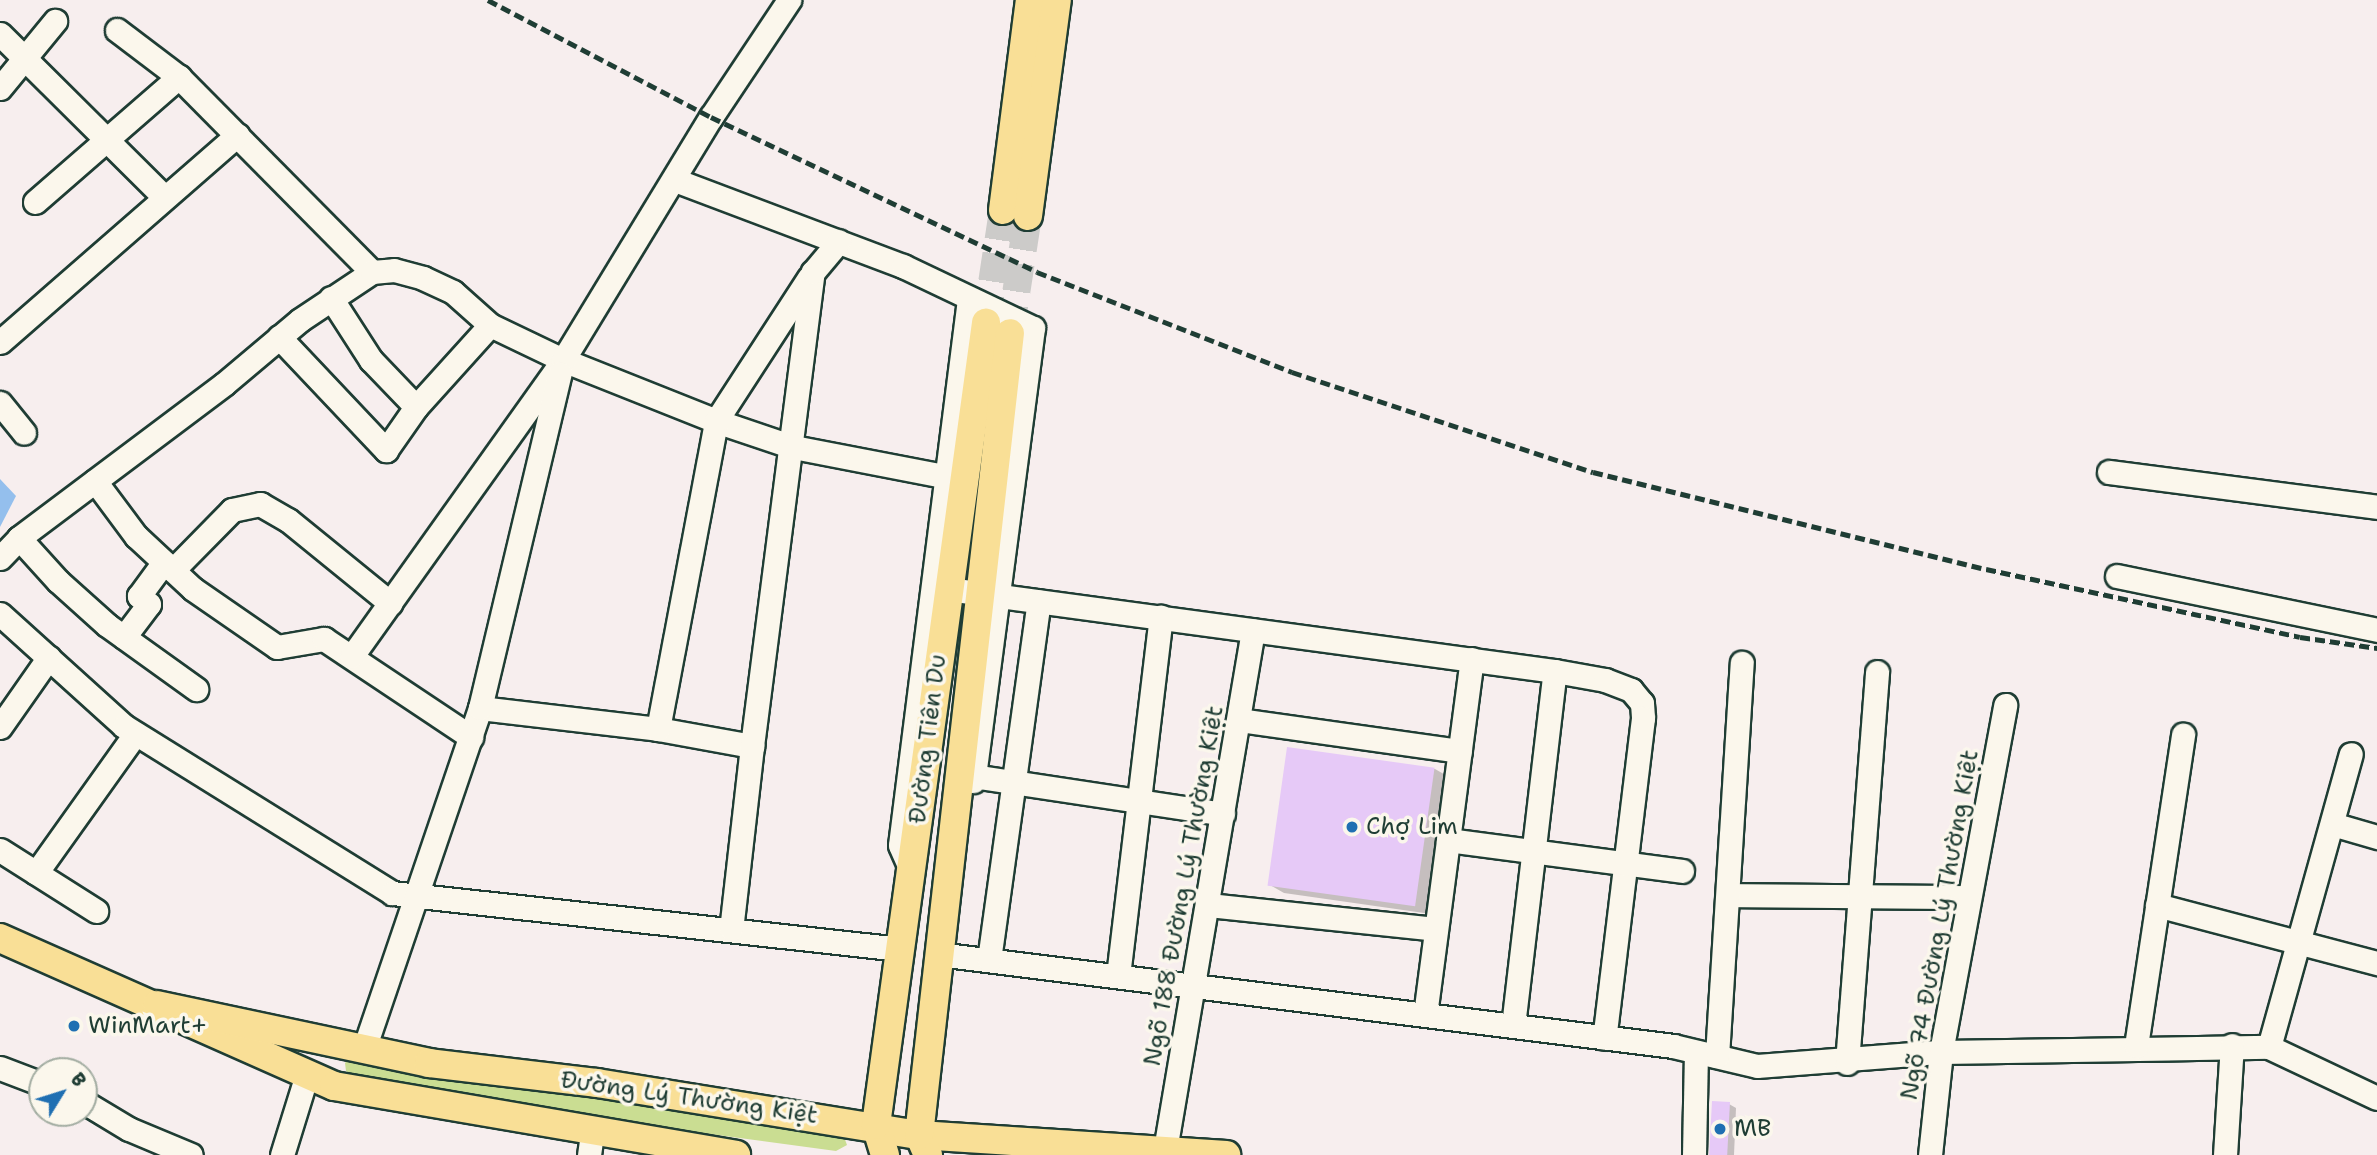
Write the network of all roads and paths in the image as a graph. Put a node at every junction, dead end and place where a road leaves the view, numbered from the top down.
1 (789, 0) edge
2 (1030, 0) edge
3 (1057, 0) edge
4 (55, 21) dead end
5 (117, 30) dead end
6 (0, 34) edge
7 (27, 60) junction
8 (179, 78) junction
9 (0, 88) edge
10 (237, 135) junction
11 (108, 138) junction
12 (675, 180) junction
13 (164, 197) junction
14 (35, 202) dead end
15 (839, 241) junction
16 (372, 272) junction
17 (813, 272) junction
18 (331, 298) junction
19 (969, 299) junction
20 (490, 325) junction
21 (279, 337) junction
22 (0, 342) edge
23 (563, 360) junction
24 (0, 403) edge
25 (416, 407) junction
26 (716, 421) junction
27 (24, 433) dead end
28 (793, 447) junction
29 (2109, 472) dead end
30 (943, 476) junction
31 (95, 481) junction
32 (2377, 507) edge
33 (19, 538) junction
34 (0, 558) edge
35 (169, 566) junction
36 (2117, 576) dead end
37 (948, 589) junction
38 (989, 594) junction
39 (1039, 601) junction
40 (390, 603) junction
41 (0, 614) edge
42 (1161, 617) junction
43 (1253, 630) junction
44 (2377, 630) edge
45 (124, 637) junction
46 (352, 656) junction
47 (49, 657) junction
48 (1472, 659) junction
49 (1742, 663) dead end
50 (1555, 671) junction
51 (1877, 672) dead end
52 (196, 689) dead end
53 (2005, 705) dead end
54 (480, 708) junction
55 (1239, 720) junction
56 (0, 727) edge
57 (657, 729) junction
58 (135, 734) junction
59 (2183, 734) dead end
60 (471, 737) junction
61 (752, 746) junction
62 (1460, 751) junction
63 (2351, 754) dead end
64 (965, 774) junction
65 (1014, 781) junction
66 (1139, 802) junction
67 (1223, 814) junction
68 (2332, 824) junction
69 (2377, 837) edge
70 (1448, 839) junction
71 (0, 850) edge
72 (1534, 851) junction
73 (1625, 864) junction
74 (911, 870) junction
75 (1682, 872) dead end
76 (36, 873) junction
77 (1728, 895) junction
78 (1859, 897) junction
79 (1968, 897) junction
80 (414, 898) junction
81 (1208, 905) junction
82 (2157, 905) junction
83 (96, 911) dead end
84 (732, 929) junction
85 (1436, 929) junction
86 (0, 939) edge
87 (2299, 940) junction
88 (901, 949) junction
89 (938, 954) junction
90 (989, 960) junction
91 (2377, 963) edge
92 (1118, 976) junction
93 (1195, 986) junction
94 (157, 1005) junction
95 (1425, 1015) junction
96 (1513, 1026) junction
97 (1604, 1038) junction
98 (2232, 1045) junction
99 (2136, 1046) junction
100 (2269, 1047) junction
101 (364, 1049) junction
102 (1941, 1052) junction
103 (1707, 1054) junction
104 (1847, 1063) junction
105 (0, 1068) edge
106 (307, 1074) junction
107 (28, 1079) edge
108 (2377, 1098) edge
109 (98, 1110) edge
110 (876, 1125) junction
111 (591, 1144) edge
112 (923, 1145) edge
113 (1165, 1150) junction
114 (191, 1155) edge
115 (282, 1155) edge
116 (736, 1155) edge
117 (885, 1155) edge
118 (1226, 1155) edge
119 (1694, 1155) edge
120 (1930, 1155) edge
121 (2225, 1155) edge

1 - 12 street
2 - 3 main road
4 - 7 street
5 - 8 street
6 - 7 street
7 - 9 street
7 - 11 street
8 - 10 street
8 - 11 street
10 - 13 street
10 - 16 street
11 - 13 street
11 - 14 street
12 - 15 street
12 - 23 street
13 - 22 street
15 - 17 street
15 - 19 street
16 - 18 street
16 - 20 street
17 - 26 street
17 - 28 street
18 - 21 street
18 - 25 street
19 - 30 street
19 - 38 street
20 - 23 street
20 - 25 street
21 - 25 street
21 - 31 street
23 - 26 street
23 - 40 street
23 - 54 street
24 - 27 street
26 - 28 street
26 - 57 street
28 - 30 street
28 - 61 street
29 - 32 street
30 - 74 street
31 - 33 street
31 - 35 street
33 - 34 street
33 - 45 street
35 - 40 street
35 - 45 street
35 - 46 street
36 - 44 street
37 - 38 street
37 - 38 main road, Đường Tiên Du
37 - 74 main road, Đường Tiên Du
38 - 39 street
38 - 64 main road, Đường Tiên Du
39 - 42 street
39 - 65 street
40 - 46 street
41 - 47 street
42 - 43 street
42 - 66 street
43 - 48 street
43 - 55 street, Ngõ 188 Đường Lý Thường Kiệt
45 - 52 street
46 - 60 street
47 - 56 street
47 - 58 street
48 - 50 street
48 - 62 street
49 - 77 street
50 - 72 street
50 - 73 street
51 - 78 street
53 - 79 street, Ngõ 74 Đường Lý Thường Kiệt
54 - 57 street
54 - 60 street
55 - 62 street
55 - 67 street, Ngõ 188 Đường Lý Thường Kiệt
57 - 61 street
58 - 76 street
58 - 80 street
59 - 82 street
60 - 80 street
61 - 84 street
62 - 70 street
63 - 68 street
64 - 65 street
64 - 89 main road, Đường Tiên Du
65 - 66 street
65 - 90 street
66 - 67 street
66 - 92 street
67 - 81 street, Ngõ 188 Đường Lý Thường Kiệt
68 - 69 street
68 - 87 street
70 - 72 street
70 - 85 street
71 - 76 street
72 - 73 street
72 - 96 street
73 - 75 street
73 - 97 street
74 - 88 main road, Đường Tiên Du
76 - 83 street
77 - 78 street
77 - 103 street
78 - 79 street
78 - 104 street
79 - 102 street, Ngõ 74 Đường Lý Thường Kiệt
80 - 84 street
80 - 101 street
81 - 85 street
81 - 93 street, Ngõ 188 Đường Lý Thường Kiệt
82 - 87 street
82 - 99 street
84 - 88 street
85 - 95 street
86 - 94 main road, Đường Lý Thường Kiệt
87 - 91 street
87 - 100 street
88 - 110 main road, Đường Tiên Du
89 - 90 street
89 - 112 main road, Đường Tiên Du
90 - 92 street
92 - 93 street
93 - 95 street
93 - 113 street, Ngõ 188 Đường Lý Thường Kiệt
94 - 101 main road, Đường Lý Thường Kiệt
94 - 106 main road, Đường Lý Thường Kiệt
95 - 96 street
96 - 97 street
97 - 103 street
98 - 99 street
98 - 100 street
98 - 121 street
99 - 102 street
100 - 108 street
101 - 110 main road, Đường Lý Thường Kiệt
102 - 104 street
102 - 120 street, Ngõ 74 Đường Lý Thường Kiệt
103 - 104 street
103 - 119 street
105 - 107 street
106 - 111 main road, Đường Lý Thường Kiệt
106 - 115 street
109 - 114 street
110 - 112 main road, Đường Lý Thường Kiệt
110 - 117 main road, Đường Tiên Du
111 - 116 main road, Đường Lý Thường Kiệt
112 - 113 main road, Đường Lý Thường Kiệt
113 - 118 main road, Đường Lý Thường Kiệt

